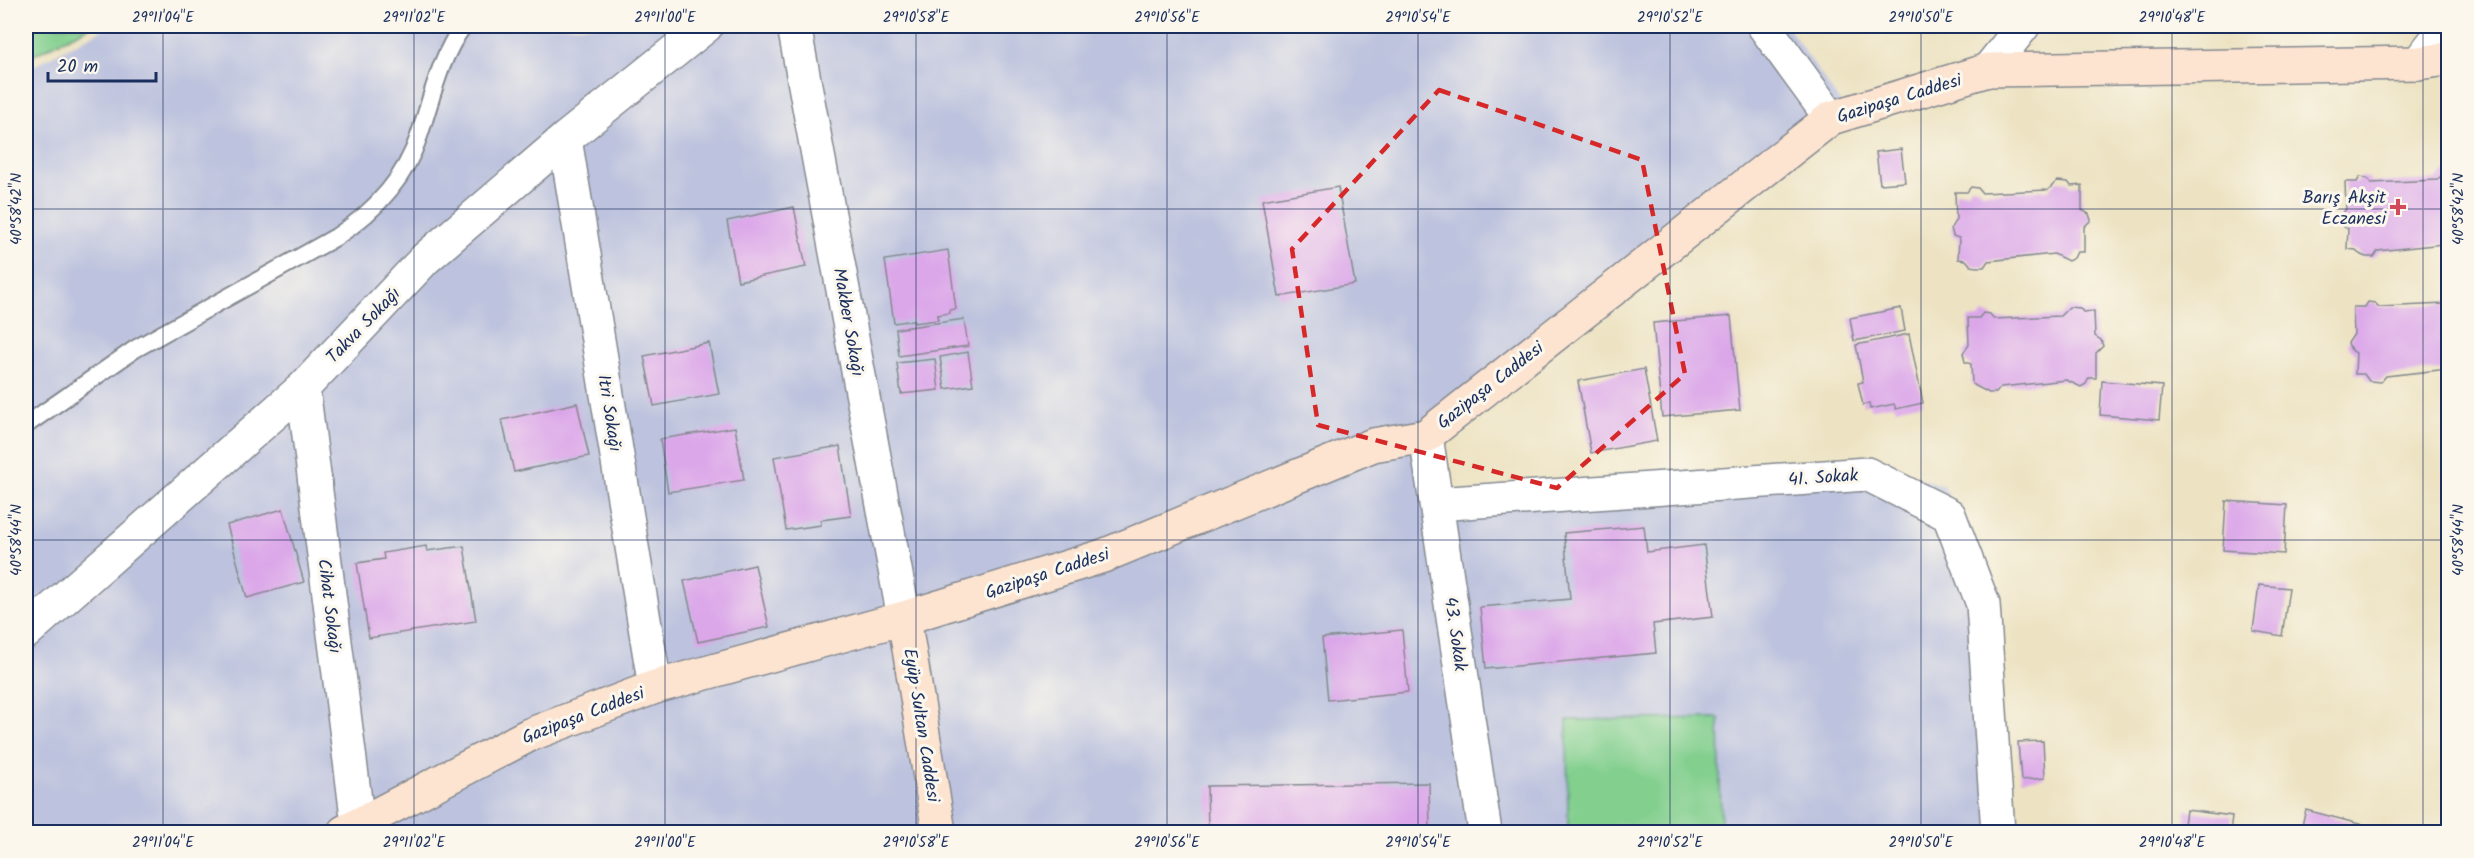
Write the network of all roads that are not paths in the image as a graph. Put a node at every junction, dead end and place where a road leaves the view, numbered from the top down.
1 (463, 26) edge
2 (706, 26) edge
3 (794, 26) edge
4 (1764, 26) edge
5 (2023, 26) edge
6 (2447, 26) edge
7 (2433, 61) edge
8 (1988, 70) junction
9 (1831, 118) junction
10 (565, 139) junction
11 (303, 388) junction
12 (26, 425) edge
13 (1426, 436) junction
14 (1436, 504) junction
15 (904, 618) junction
16 (26, 632) edge
17 (655, 687) junction
18 (354, 830) edge
19 (939, 832) edge
20 (1485, 832) edge
21 (1998, 832) edge

1 - 12 lane
2 - 10 street, Takva Sokağı
3 - 15 street, Makber Sokağı
4 - 9 street
5 - 8 street
6 - 7 street
7 - 8 street, Gazipaşa Caddesi
8 - 9 street, Gazipaşa Caddesi
9 - 13 street, Gazipaşa Caddesi
10 - 11 street, Takva Sokağı
10 - 17 street, Itri Sokağı
11 - 16 street, Takva Sokağı
11 - 18 street, Cihat Sokağı
13 - 14 street, 43. Sokak
13 - 15 street, Gazipaşa Caddesi
14 - 20 street, 43. Sokak
14 - 21 street, 41. Sokak
15 - 17 street, Gazipaşa Caddesi
15 - 19 street, Eyüp Sultan Caddesi
17 - 18 street, Gazipaşa Caddesi

